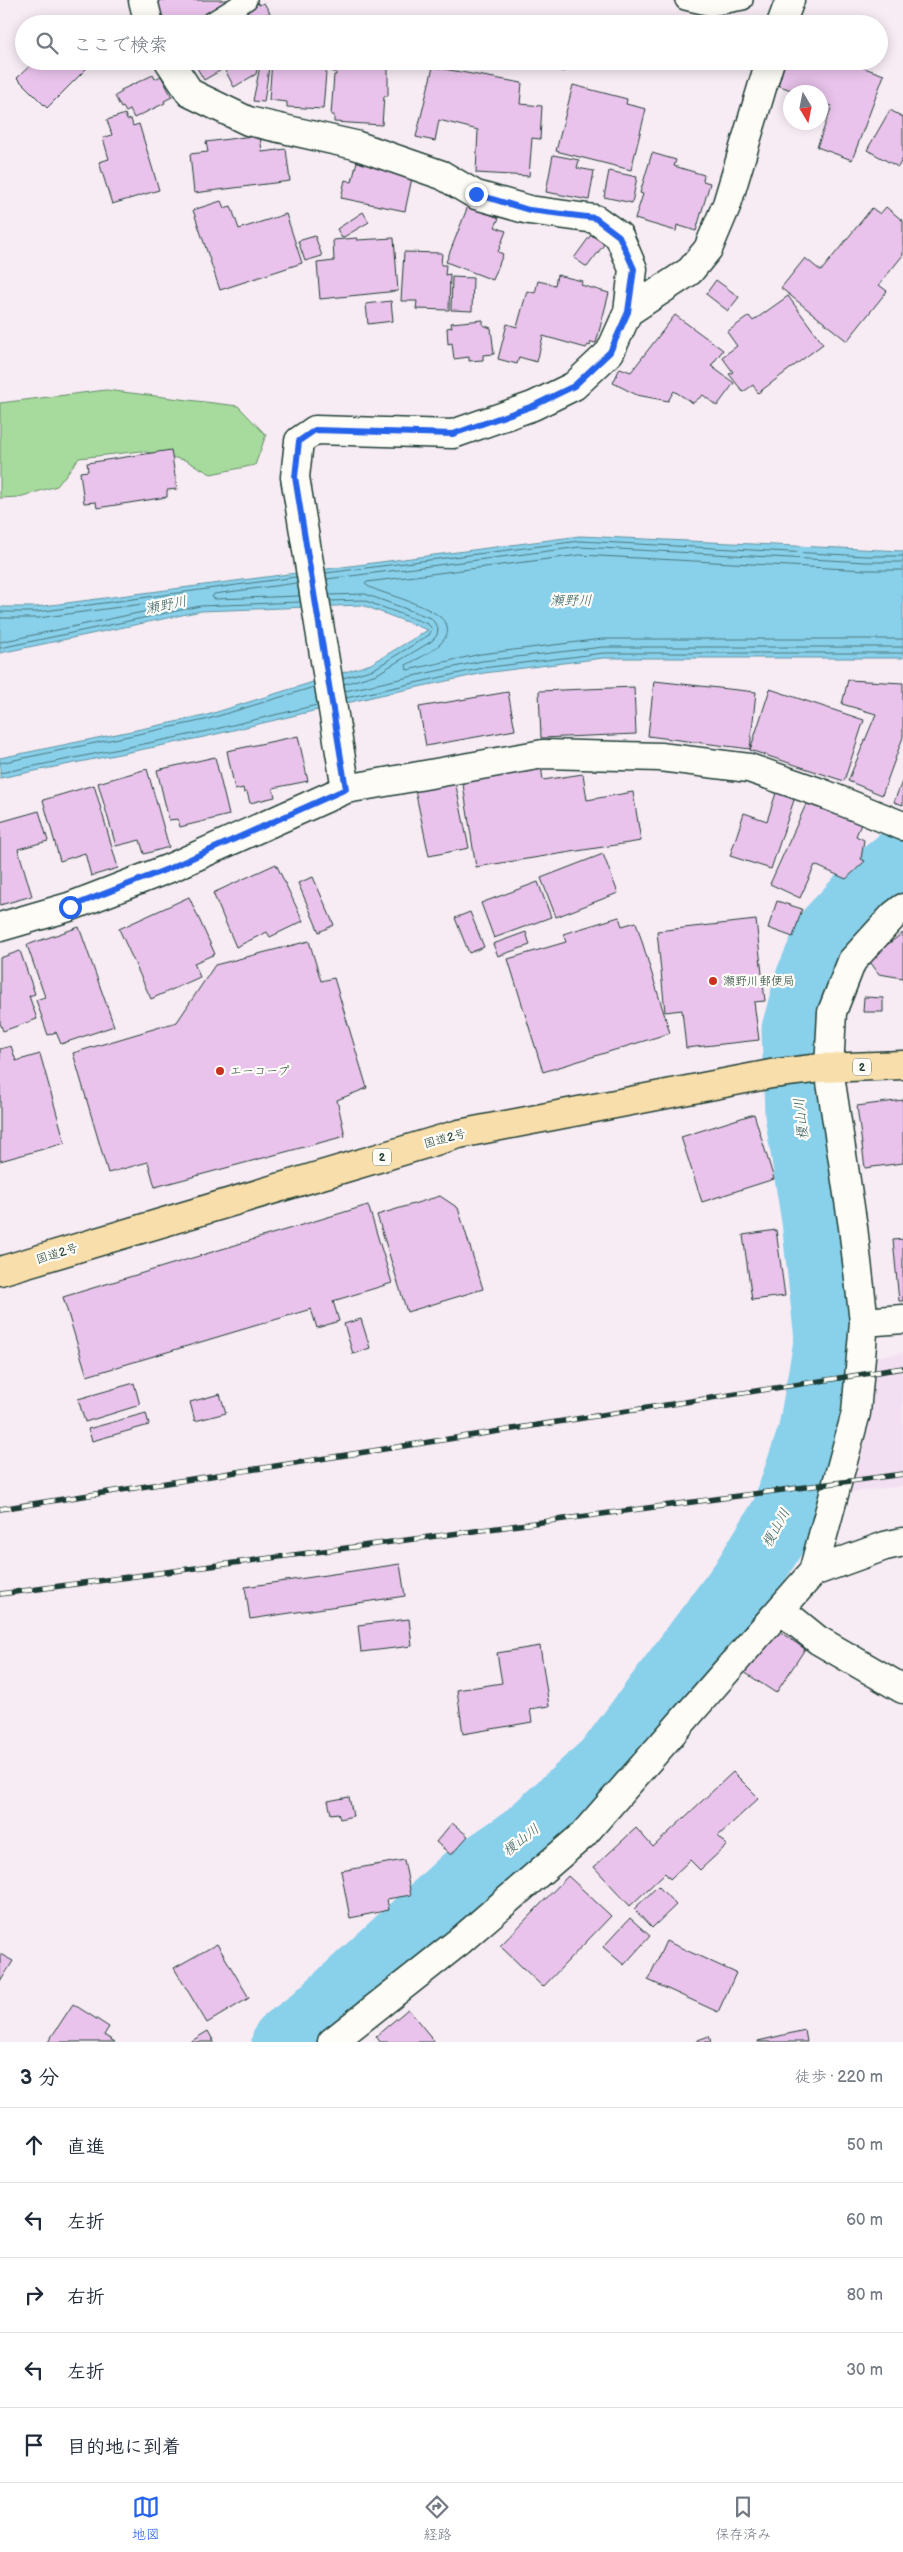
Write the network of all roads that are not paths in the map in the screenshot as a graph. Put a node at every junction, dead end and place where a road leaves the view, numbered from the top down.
1 (143, 0) edge
2 (247, 0) edge
3 (685, 0) edge
4 (743, 0) edge
5 (790, 0) edge
6 (147, 15) edge
7 (223, 15) edge
8 (784, 15) edge
9 (175, 70) edge
10 (767, 70) edge
11 (628, 312) junction
12 (346, 789) junction
13 (903, 826) edge
14 (903, 908) edge
15 (0, 928) edge
16 (903, 1064) edge
17 (825, 1068) junction
18 (0, 1271) edge
19 (903, 1319) edge
20 (864, 1322) junction
21 (903, 1542) edge
22 (812, 1572) junction
23 (781, 1610) junction
24 (903, 1689) edge
25 (332, 2042) edge

1 - 6 street
2 - 7 lane
3 - 4 lane
5 - 8 street
9 - 11 street
10 - 11 street
11 - 12 street
12 - 13 street
12 - 15 street
14 - 17 street
16 - 17 highway, 国道2号 / 2
17 - 18 highway, 国道2号 / 2
17 - 20 street
19 - 20 street
20 - 22 street
21 - 22 street
22 - 23 street
23 - 24 street
23 - 25 street

